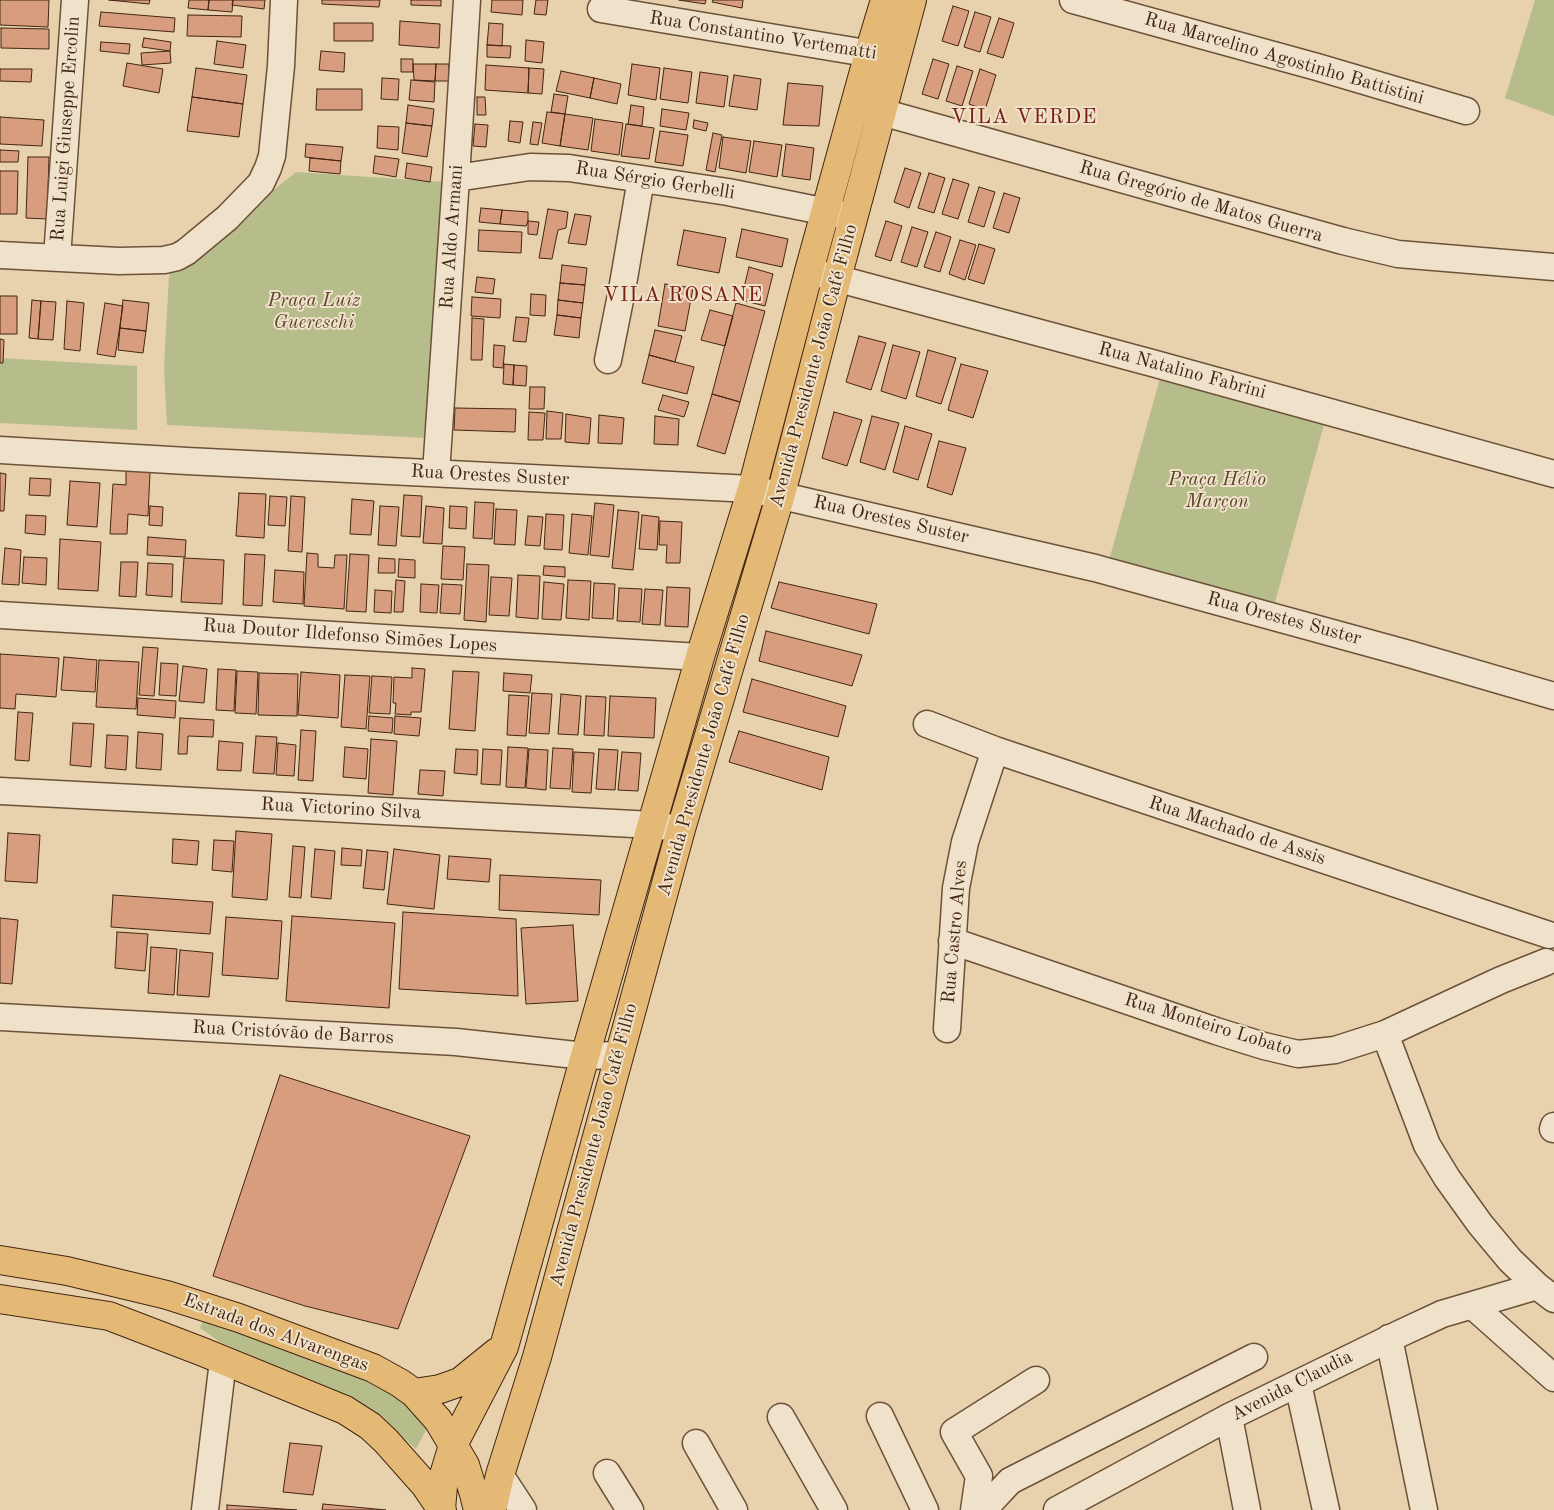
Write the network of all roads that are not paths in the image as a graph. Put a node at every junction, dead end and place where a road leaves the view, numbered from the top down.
1 (75, 0) edge
2 (284, 0) edge
3 (467, 0) edge
4 (885, 0) edge
5 (912, 0) edge
6 (1073, 0) edge
7 (601, 9) dead end
8 (869, 52) junction
9 (896, 58) junction
10 (855, 104) junction
11 (881, 111) junction
12 (1466, 111) dead end
13 (456, 178) junction
14 (640, 179) junction
15 (826, 211) junction
16 (853, 217) junction
17 (0, 255) edge
18 (57, 258) junction
19 (1554, 268) edge
20 (809, 271) junction
21 (836, 278) junction
22 (608, 360) dead end
23 (0, 450) edge
24 (436, 473) junction
25 (1554, 474) edge
26 (752, 489) junction
27 (781, 494) junction
28 (0, 615) edge
29 (700, 658) junction
30 (1554, 696) edge
31 (926, 724) dead end
32 (995, 750) junction
33 (0, 791) edge
34 (653, 825) junction
35 (681, 829) junction
36 (1551, 934) edge
37 (952, 940) junction
38 (1550, 963) edge
39 (0, 1017) edge
40 (947, 1029) dead end
41 (1385, 1034) junction
42 (619, 1055) junction
43 (585, 1056) junction
44 (0, 1260) edge
45 (167, 1295) junction
46 (1550, 1295) edge
47 (0, 1298) edge
48 (1473, 1306) junction
49 (109, 1316) junction
50 (1389, 1338) junction
51 (504, 1347) junction
52 (1254, 1357) dead end
53 (223, 1361) junction
54 (1554, 1378) edge
55 (1036, 1380) dead end
56 (1298, 1384) junction
57 (414, 1393) junction
58 (880, 1416) dead end
59 (781, 1417) dead end
60 (1229, 1417) junction
61 (696, 1443) dead end
62 (453, 1445) junction
63 (607, 1473) dead end
64 (500, 1475) junction
65 (205, 1510) edge
66 (442, 1510) edge
67 (478, 1510) edge
68 (492, 1510) edge
69 (523, 1510) edge
70 (630, 1510) edge
71 (734, 1510) edge
72 (834, 1510) edge
73 (925, 1510) edge
74 (974, 1510) edge
75 (983, 1510) edge
76 (1057, 1510) edge
77 (1247, 1510) edge
78 (1326, 1510) edge
79 (1424, 1510) edge

1 - 18 street, Rua Luigi Giuseppe Ercolin
2 - 18 street
3 - 13 street, Rua Aldo Armani
4 - 8 main road, Avenida Presidente João Café Filho
5 - 9 main road, Avenida Presidente João Café Filho
6 - 12 street, Rua Marcelino Agostinho Battistini
7 - 8 street, Rua Constantino Vertematti
8 - 9 street, Rua Constantino Vertematti
8 - 10 main road, Avenida Presidente João Café Filho
9 - 11 main road, Avenida Presidente João Café Filho
10 - 11 street, Rua Gregório de Matos Guerra
10 - 15 main road, Avenida Presidente João Café Filho
11 - 16 main road, Avenida Presidente João Café Filho
11 - 19 street, Rua Gregório de Matos Guerra
13 - 14 street, Rua Sérgio Gerbelli
13 - 24 street, Rua Aldo Armani
14 - 15 street, Rua Sérgio Gerbelli
14 - 22 street
15 - 16 street, Rua Sérgio Gerbelli
15 - 20 main road, Avenida Presidente João Café Filho
16 - 21 main road, Avenida Presidente João Café Filho
17 - 18 street
20 - 21 street, Rua Natalino Fabrini
20 - 26 main road, Avenida Presidente João Café Filho
21 - 25 street, Rua Natalino Fabrini
21 - 27 main road, Avenida Presidente João Café Filho
23 - 24 street, Rua Orestes Suster
24 - 26 street, Rua Orestes Suster
26 - 27 street, Rua Orestes Suster
26 - 29 main road, Avenida Presidente João Café Filho
27 - 30 street, Rua Orestes Suster
27 - 35 main road, Avenida Presidente João Café Filho
28 - 29 street, Rua Doutor Ildefonso Simões Lopes
29 - 34 main road, Avenida Presidente João Café Filho
31 - 32 street, Rua Machado de Assis
32 - 36 street, Rua Machado de Assis
32 - 37 street, Rua Castro Alves
33 - 34 street, Rua Victorino Silva
34 - 35 street, Rua Victorino Silva
34 - 43 main road, Avenida Presidente João Café Filho
35 - 42 main road, Avenida Presidente João Café Filho
36 - 38 street
37 - 40 street, Rua Castro Alves
37 - 41 street, Rua Monteiro Lobato
38 - 41 street, Rua Monteiro Lobato
39 - 43 street, Rua Cristóvão de Barros
41 - 46 street
42 - 43 street, Rua Cristóvão de Barros
42 - 64 main road, Avenida Presidente João Café Filho
43 - 51 main road, Avenida Presidente João Café Filho
44 - 45 main road, Estrada dos Alvarengas
45 - 49 main road
45 - 57 main road, Estrada dos Alvarengas
46 - 48 street, Avenida Claudia
47 - 49 main road
48 - 50 street, Avenida Claudia
48 - 54 street
49 - 53 main road
50 - 56 street, Avenida Claudia
50 - 79 street
51 - 57 main road
51 - 62 main road, Avenida Presidente João Café Filho
52 - 75 street
53 - 65 street
53 - 66 main road
55 - 74 street
56 - 60 street, Avenida Claudia
56 - 78 street
57 - 62 main road, Estrada dos Alvarengas
58 - 73 street
59 - 72 street
60 - 76 street, Avenida Claudia
60 - 77 street
61 - 71 street
62 - 66 main road, Avenida Presidente João Café Filho
62 - 67 main road, Estrada dos Alvarengas
63 - 70 street
64 - 68 main road, Avenida Presidente João Café Filho
64 - 69 street

